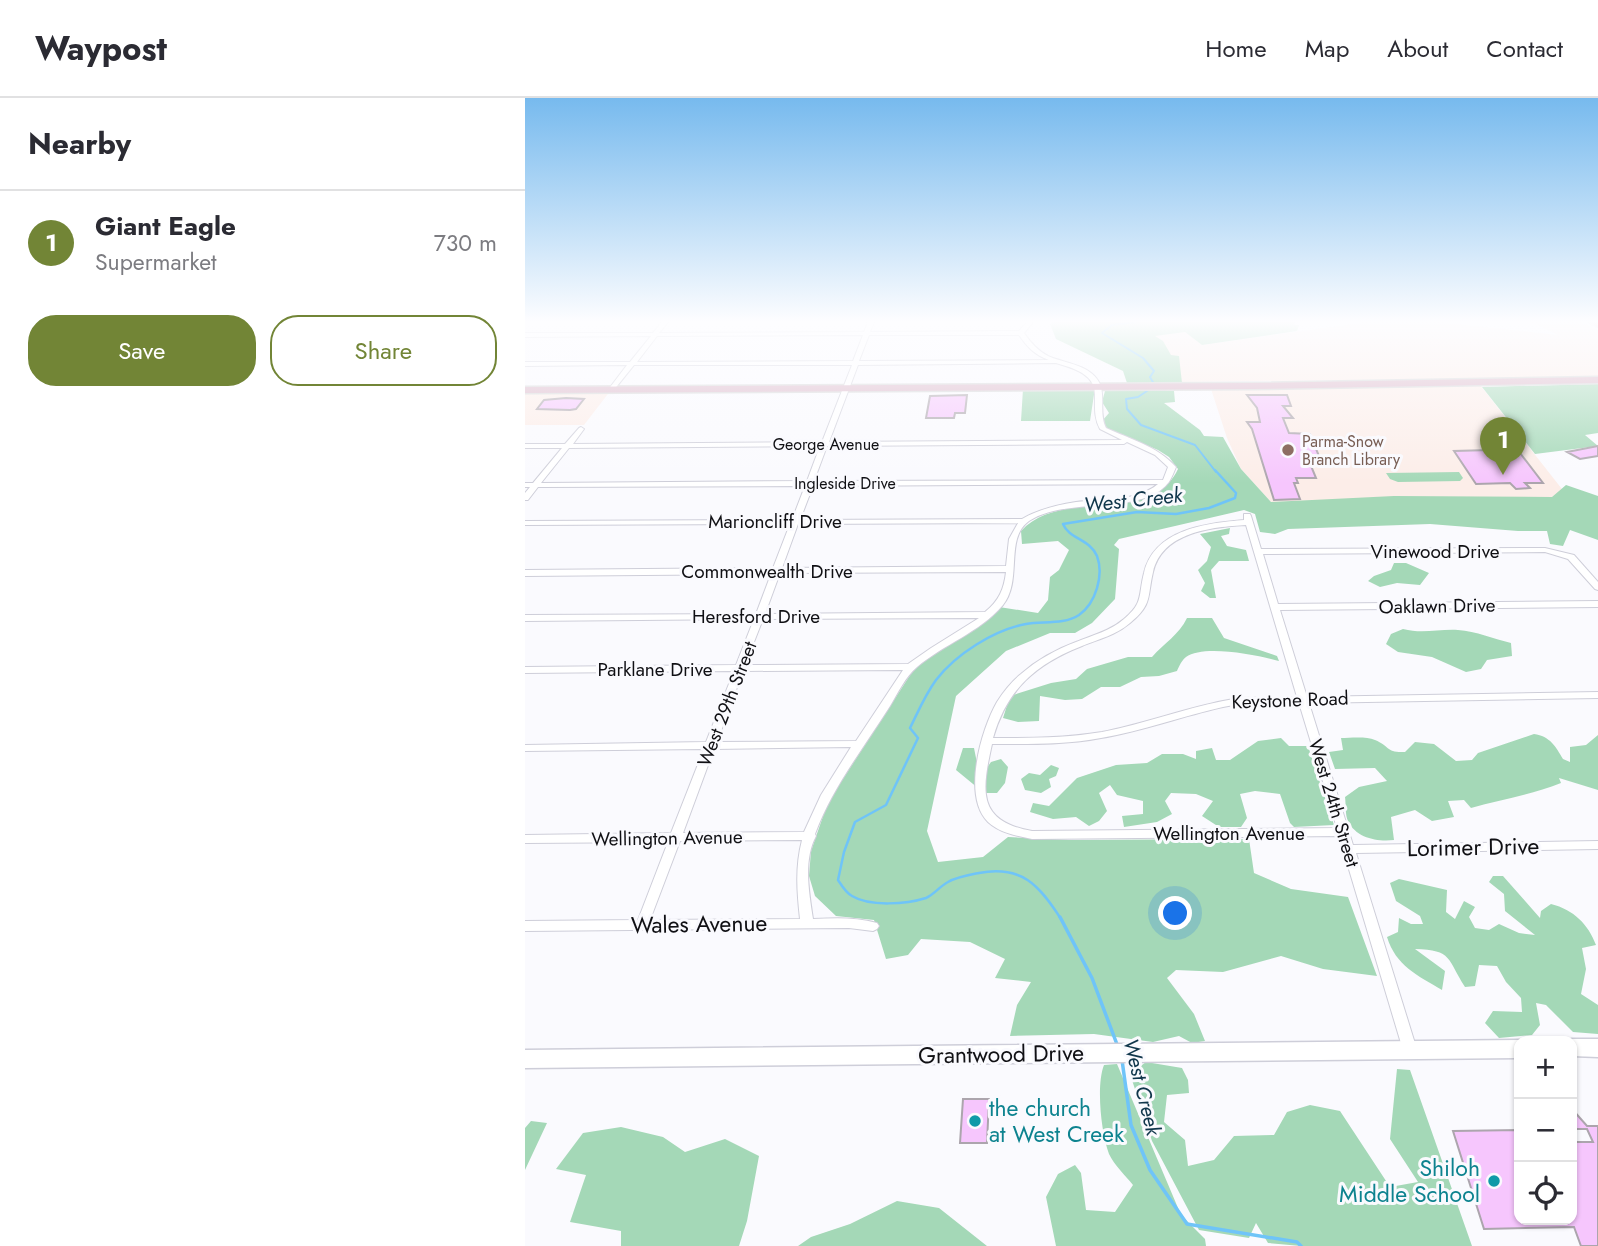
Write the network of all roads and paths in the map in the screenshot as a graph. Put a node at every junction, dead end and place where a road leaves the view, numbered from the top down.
1 (623, 376) edge
2 (851, 376) edge
3 (1089, 376) edge
4 (1598, 380) edge
5 (1099, 387) junction
6 (846, 389) junction
7 (525, 390) edge
8 (611, 390) junction
9 (581, 429) dead end
10 (825, 442) junction
11 (1128, 442) junction
12 (525, 446) edge
13 (567, 446) junction
14 (1165, 482) junction
15 (810, 483) junction
16 (525, 485) edge
17 (536, 485) junction
18 (525, 498) edge
19 (1248, 519) joint
20 (796, 521) junction
21 (1024, 521) junction
22 (525, 523) edge
23 (1258, 552) junction
24 (1009, 569) junction
25 (778, 571) junction
26 (525, 573) edge
27 (1598, 587) edge
28 (1598, 604) edge
29 (1276, 607) junction
30 (987, 615) junction
31 (760, 616) junction
32 (525, 618) edge
33 (910, 667) junction
34 (740, 669) junction
35 (525, 670) edge
36 (1598, 695) edge
37 (1303, 699) junction
38 (987, 741) junction
39 (859, 744) junction
40 (710, 746) junction
41 (525, 748) edge
42 (1343, 832) junction
43 (810, 836) junction
44 (675, 838) junction
45 (525, 839) edge
46 (1598, 845) edge
47 (1348, 849) junction
48 (807, 923) junction
49 (642, 925) junction
50 (525, 926) edge
51 (873, 926) dead end
52 (1577, 1048) edge
53 (1598, 1048) edge
54 (1514, 1049) edge
55 (1410, 1050) junction
56 (525, 1059) edge

1 - 8 street
2 - 6 street
3 - 5 street
4 - 5 main road
5 - 6 main road
5 - 11 street
6 - 8 main road
6 - 10 street
7 - 8 main road
9 - 13 street
10 - 11 street, George Avenue
10 - 13 street, George Avenue
10 - 15 street, West 29th Street
11 - 14 street
12 - 13 street, George Avenue
13 - 17 street
14 - 15 street, Ingleside Drive
14 - 21 street
15 - 17 street, Ingleside Drive
15 - 20 street, West 29th Street
16 - 17 street, Ingleside Drive
17 - 18 street
19 - 23 street, West 24th Street
19 - 38 street, Wellington Avenue
20 - 21 street, Marioncliff Drive
20 - 22 street, Marioncliff Drive
20 - 25 street, West 29th Street
21 - 24 street
23 - 27 street, Vinewood Drive
23 - 29 street, West 24th Street
24 - 25 street, Commonwealth Drive
24 - 30 street
25 - 26 street, Commonwealth Drive
25 - 31 street, West 29th Street
28 - 29 street, Oaklawn Drive
29 - 37 street, West 24th Street
30 - 31 street, Heresford Drive
30 - 33 street
31 - 32 street, Heresford Drive
31 - 34 street, West 29th Street
33 - 34 street, Parklane Drive
33 - 39 street
34 - 35 street, Parklane Drive
34 - 40 street, West 29th Street
36 - 37 street, Keystone Road
37 - 38 street, Keystone Road
37 - 42 street, West 24th Street
38 - 42 street, Wellington Avenue
39 - 40 street
39 - 43 street
40 - 41 street
40 - 44 street, West 29th Street
42 - 47 street, West 24th Street
43 - 44 street, Wellington Avenue
43 - 48 street
44 - 45 street, Wellington Avenue
44 - 49 street, West 29th Street
46 - 47 street, Lorimer Drive
47 - 55 street, West 24th Street
48 - 49 street, Wales Avenue
48 - 51 street, Wales Avenue
49 - 50 street, Wales Avenue
52 - 53 street
54 - 55 street, Grantwood Drive
55 - 56 street, Grantwood Drive

